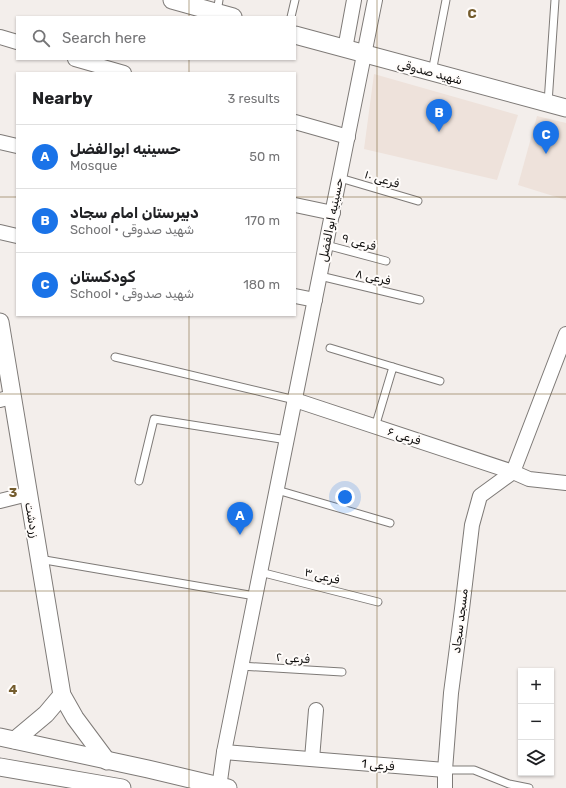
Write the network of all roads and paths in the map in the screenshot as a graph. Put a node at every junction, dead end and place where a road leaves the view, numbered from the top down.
1 (172, 0) edge
2 (295, 0) edge
3 (354, 0) edge
4 (375, 0) edge
5 (446, 0) edge
6 (555, 0) edge
7 (223, 10) edge
8 (291, 16) edge
9 (296, 35) edge
10 (0, 37) edge
11 (16, 42) edge
12 (345, 49) junction
13 (365, 54) junction
14 (78, 60) edge
15 (120, 72) edge
16 (432, 72) junction
17 (548, 103) junction
18 (566, 108) edge
19 (296, 122) edge
20 (348, 137) junction
21 (0, 142) edge
22 (16, 146) edge
23 (340, 178) junction
24 (418, 201) dead end
25 (296, 205) edge
26 (332, 213) junction
27 (0, 232) edge
28 (16, 236) edge
29 (326, 245) junction
30 (386, 261) dead end
31 (320, 276) junction
32 (296, 296) edge
33 (315, 300) junction
34 (420, 300) dead end
35 (0, 322) edge
36 (566, 334) edge
37 (330, 348) dead end
38 (115, 357) dead end
39 (392, 367) junction
40 (440, 381) dead end
41 (6, 398) edge
42 (295, 400) junction
43 (375, 427) junction
44 (287, 440) junction
45 (513, 472) junction
46 (140, 481) dead end
47 (566, 483) edge
48 (277, 490) junction
49 (28, 494) junction
50 (0, 500) edge
51 (390, 523) dead end
52 (39, 559) junction
53 (260, 572) junction
54 (255, 596) junction
55 (378, 602) dead end
56 (242, 666) junction
57 (342, 672) dead end
58 (62, 695) junction
59 (316, 710) dead end
60 (7, 738) edge
61 (224, 752) junction
62 (312, 759) junction
63 (107, 761) junction
64 (0, 767) edge
65 (445, 770) junction
66 (222, 787) edge
67 (122, 788) edge
68 (445, 788) edge
69 (529, 788) edge

1 - 7 street
2 - 8 lane
3 - 12 street
4 - 13 street, حسینیه ابوالفضل
5 - 16 lane
6 - 17 lane
9 - 12 street, شهید صدوقی
10 - 11 street
12 - 13 street, شهید صدوقی
13 - 16 street, شهید صدوقی
13 - 20 street, حسینیه ابوالفضل
14 - 15 street
16 - 17 street, شهید صدوقی
17 - 18 street, شهید صدوقی
19 - 20 street
20 - 23 street, حسینیه ابوالفضل
21 - 22 street
23 - 24 lane, فرعی ۱۰
23 - 26 street, حسینیه ابوالفضل
25 - 26 street
26 - 29 street, حسینیه ابوالفضل
27 - 28 street
29 - 30 lane, فرعی ۹
29 - 31 street, حسینیه ابوالفضل
31 - 33 street, حسینیه ابوالفضل
31 - 34 lane, فرعی ۸
32 - 33 street
33 - 42 street, حسینیه ابوالفضل
35 - 41 street, زردشت
36 - 45 street
37 - 39 lane
38 - 42 lane
39 - 40 lane
39 - 43 lane
41 - 49 street, زردشت
42 - 43 street, فرعی ۶
42 - 44 street, حسینیه ابوالفضل
43 - 45 street, فرعی ۶
44 - 46 lane
44 - 48 street, حسینیه ابوالفضل
45 - 47 street, فرعی ۶
45 - 65 street, مسجد سجاد
48 - 51 lane
48 - 53 street, حسینیه ابوالفضل
49 - 50 street
49 - 52 street, زردشت
52 - 54 lane
52 - 58 street, زردشت
53 - 54 street, حسینیه ابوالفضل
53 - 55 lane, فرعی ۳
54 - 56 street, حسینیه ابوالفضل
56 - 57 lane, فرعی ۲
56 - 61 street, حسینیه ابوالفضل
58 - 60 street
58 - 63 street, زردشت
59 - 62 street
60 - 63 street
61 - 62 street, فرعی 1
61 - 66 street, حسینیه ابوالفضل
62 - 65 street, فرعی 1
63 - 66 street
64 - 67 street
65 - 68 street, مسجد سجاد
65 - 69 lane

